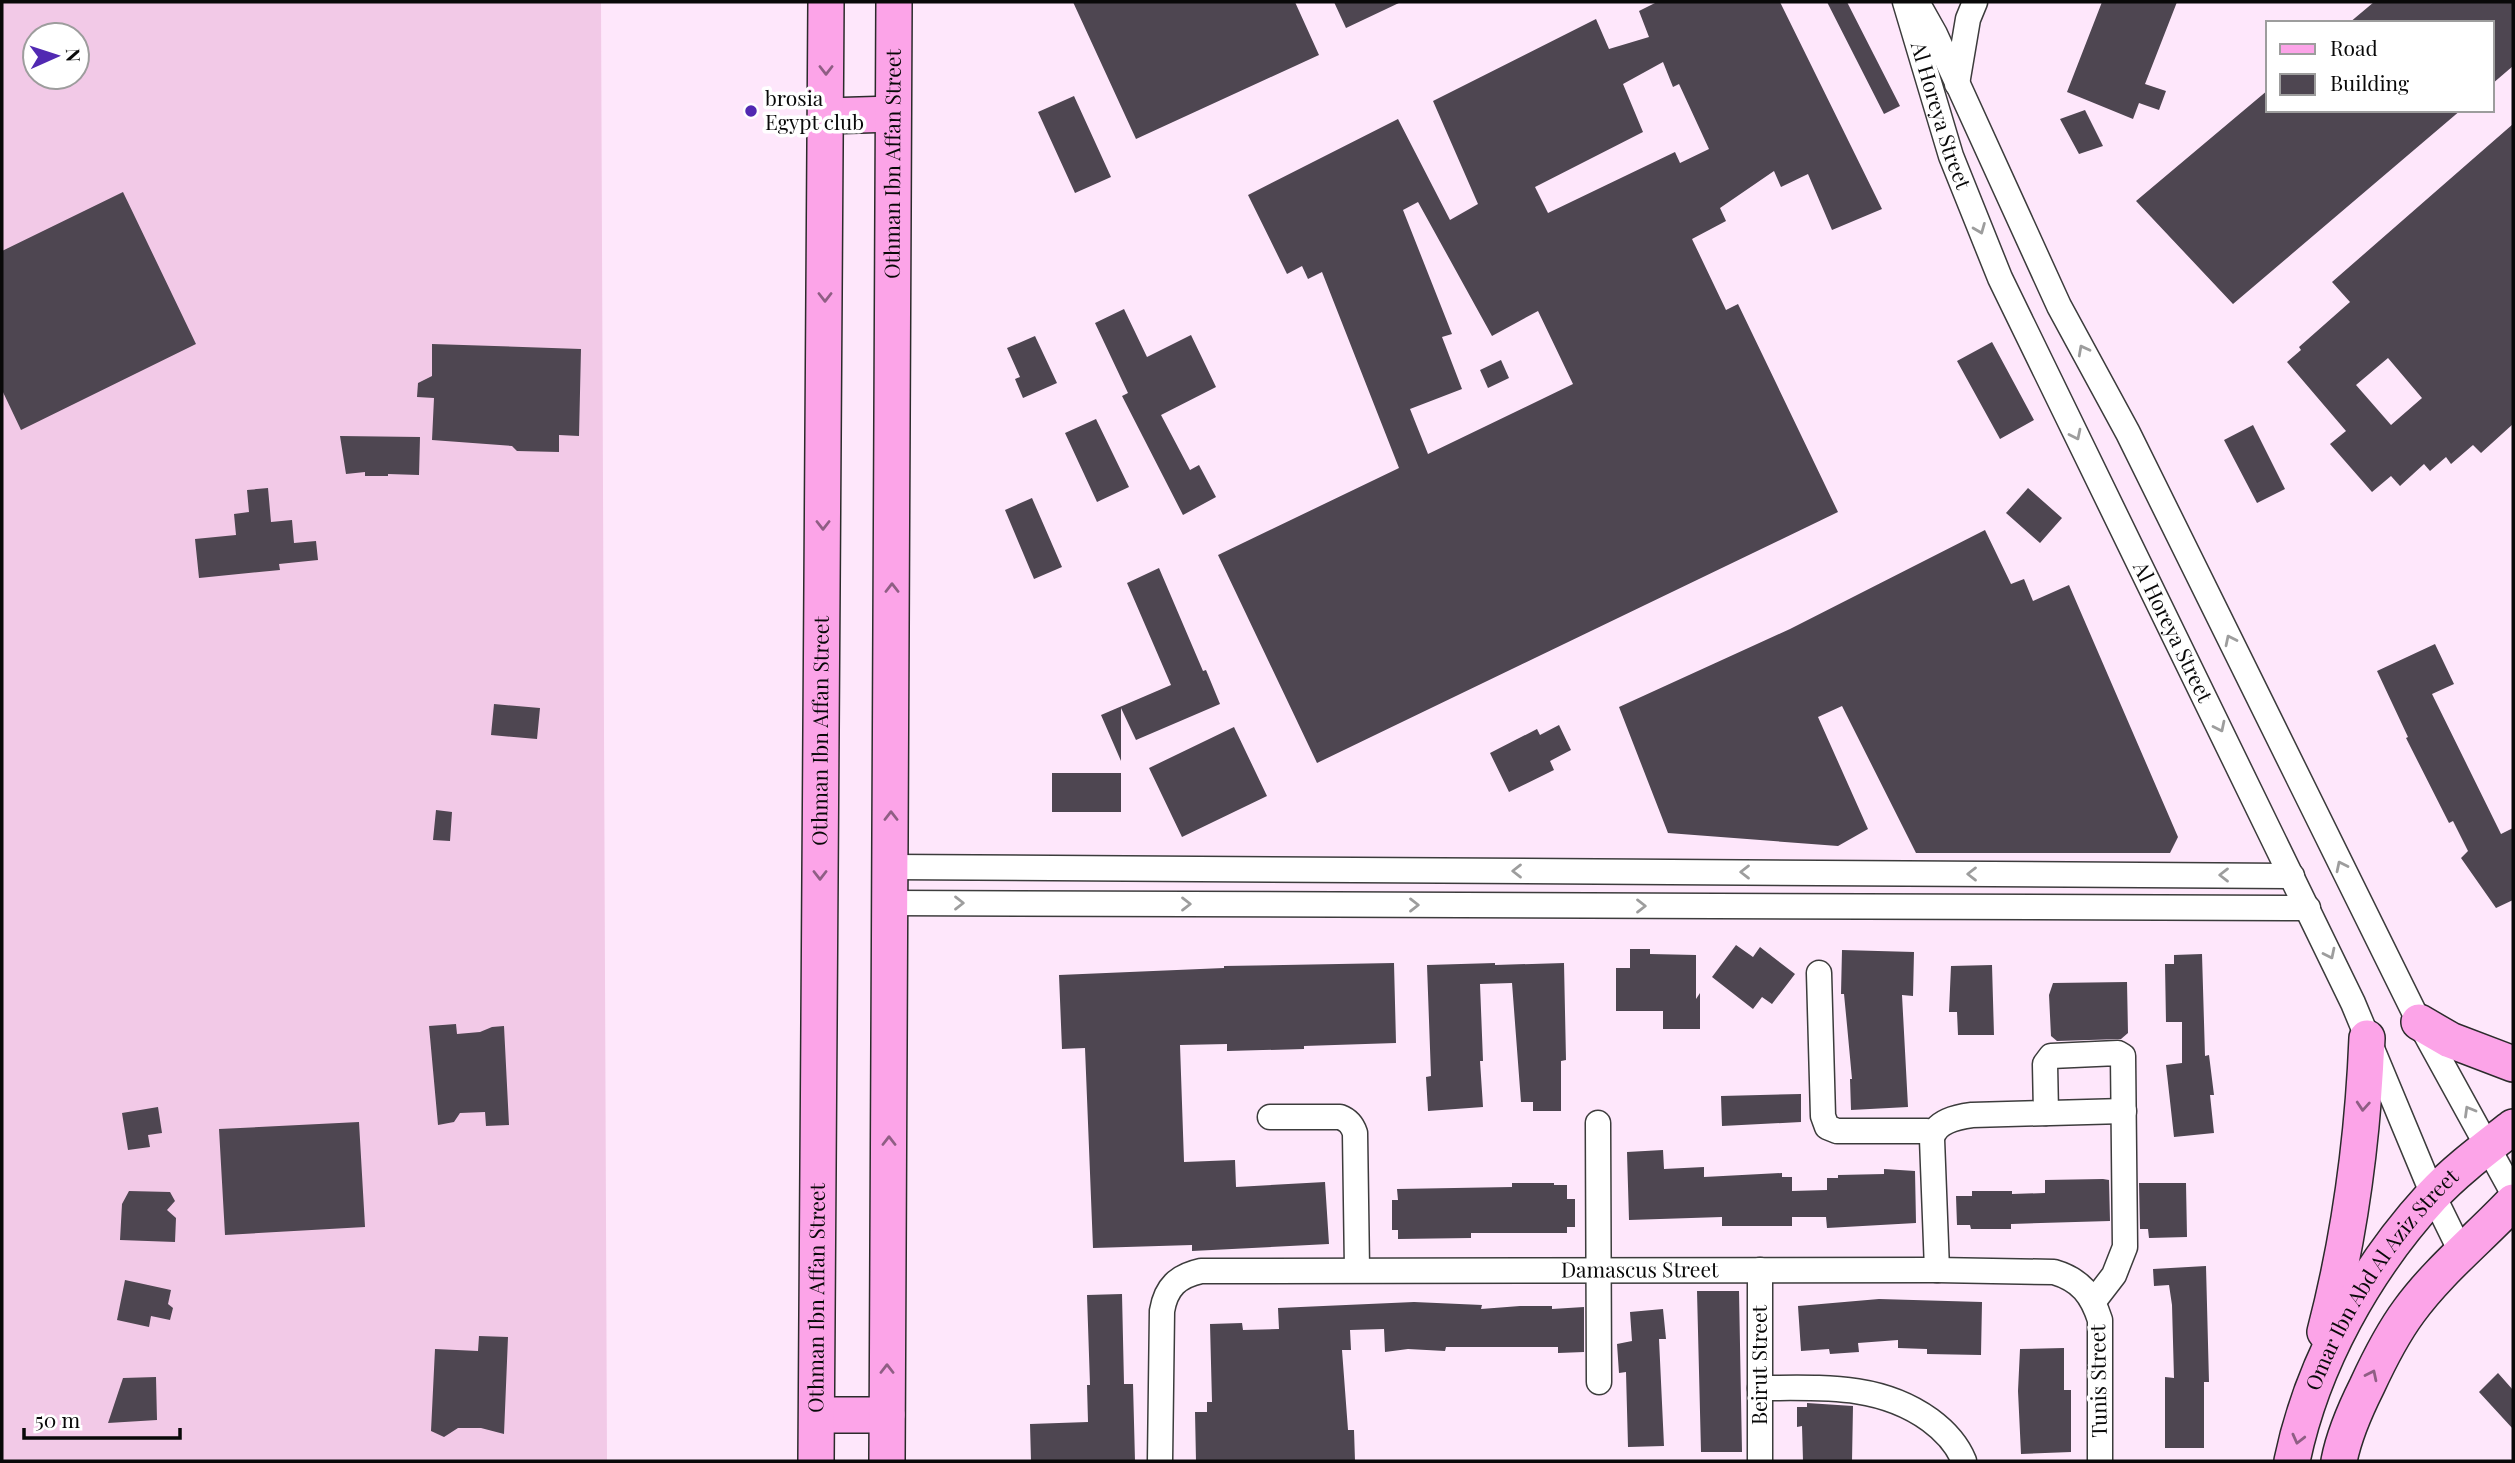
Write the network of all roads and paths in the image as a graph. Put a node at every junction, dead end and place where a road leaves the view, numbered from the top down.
1 (826, 2) edge
2 (894, 2) edge
3 (1905, 2) edge
4 (1917, 2) edge
5 (1975, 2) edge
6 (1957, 85) junction
7 (893, 114) junction
8 (826, 116) junction
9 (891, 867) junction
10 (1144, 869) junction
11 (1229, 870) junction
12 (1925, 874) junction
13 (2005, 874) junction
14 (2292, 876) junction
15 (891, 903) junction
16 (1145, 904) junction
17 (1227, 904) junction
18 (1926, 907) junction
19 (2006, 907) junction
20 (2308, 908) junction
21 (1819, 973) dead end
22 (2419, 1022) junction
23 (2367, 1038) junction
24 (2513, 1064) edge
25 (2124, 1111) junction
26 (2046, 1113) junction
27 (1270, 1117) dead end
28 (1598, 1123) dead end
29 (1932, 1134) junction
30 (2501, 1137) edge
31 (2513, 1193) edge
32 (2433, 1195) junction
33 (2513, 1202) edge
34 (2462, 1254) junction
35 (1357, 1269) junction
36 (1598, 1270) junction
37 (1760, 1270) junction
38 (1937, 1270) junction
39 (2094, 1301) junction
40 (1599, 1382) dead end
41 (2315, 1382) junction
42 (1760, 1388) junction
43 (817, 1415) junction
44 (887, 1415) junction
45 (816, 1461) edge
46 (887, 1461) edge
47 (1160, 1461) edge
48 (1760, 1461) edge
49 (1964, 1461) edge
50 (2100, 1461) edge
51 (2292, 1461) edge
52 (2339, 1461) edge

1 -> 8 main road, Othman Ibn Affan Street
2 - 7 main road, Othman Ibn Affan Street
3 -> 14 street, Al Horeya Street
4 - 6 street, Al Horeya Street
5 - 6 street
22 -> 6 street, Al Horeya Street
7 - 8 main road
9 -> 7 main road, Othman Ibn Affan Street
8 -> 43 main road, Othman Ibn Affan Street
9 - 10 street
9 - 15 main road, Othman Ibn Affan Street
10 - 11 street
10 - 16 street
12 -> 11 street
11 - 17 street
13 -> 12 street
12 - 18 street
14 -> 13 street
13 - 19 street
14 - 20 street, Al Horeya Street
15 -> 16 street
44 -> 15 main road, Othman Ibn Affan Street
16 -> 17 street
17 -> 18 street
18 - 19 street
19 - 20 street
20 -> 23 street, Al Horeya Street
21 - 29 street
22 - 24 main road
30 -> 22 street, Al Horeya Street
23 - 32 street, Al Horeya Street
23 -> 41 main road
25 - 26 street
25 - 26 street
25 - 39 street
26 - 29 street
27 - 35 street
28 - 36 street
29 - 38 street
30 - 31 street, Al Horeya Street
30 - 32 main road, Omar Ibn Abd Al Aziz Street
32 - 34 street, Al Horeya Street
32 - 41 main road, Omar Ibn Abd Al Aziz Street
33 - 34 main road, Omar Ibn Abd Al Aziz Street
52 -> 34 main road, Omar Ibn Abd Al Aziz Street
35 - 36 street, Damascus Street
35 - 47 street, Damascus Street
36 - 37 street, Damascus Street
36 - 40 street
37 - 38 street, Damascus Street
37 - 42 street, Beirut Street
38 - 39 street, Damascus Street
39 - 50 street, Tunis Street
41 -> 51 main road, Omar Ibn Abd Al Aziz Street
42 - 48 street, Beirut Street
42 - 49 street
43 - 44 main road
43 - 45 main road, Othman Ibn Affan Street
44 - 46 main road, Othman Ibn Affan Street

